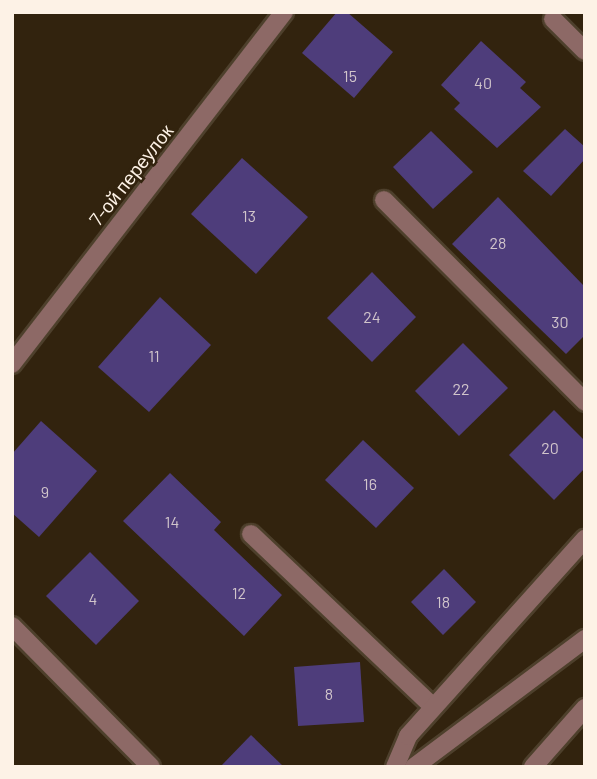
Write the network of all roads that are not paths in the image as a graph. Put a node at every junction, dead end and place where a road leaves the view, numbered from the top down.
1 (284, 12) edge
2 (553, 19) dead end
3 (585, 51) edge
4 (384, 200) dead end
5 (12, 363) edge
6 (585, 402) edge
7 (251, 534) dead end
8 (585, 539) edge
9 (12, 626) edge
10 (585, 639) edge
11 (433, 707) junction
12 (585, 708) edge
13 (151, 767) edge
14 (395, 767) edge
15 (414, 767) edge
16 (533, 767) edge

1 - 5 street, 7-ой переулок
2 - 3 street
4 - 6 street
7 - 11 street
8 - 11 street
9 - 13 street
10 - 15 street
11 - 14 street
12 - 16 street

